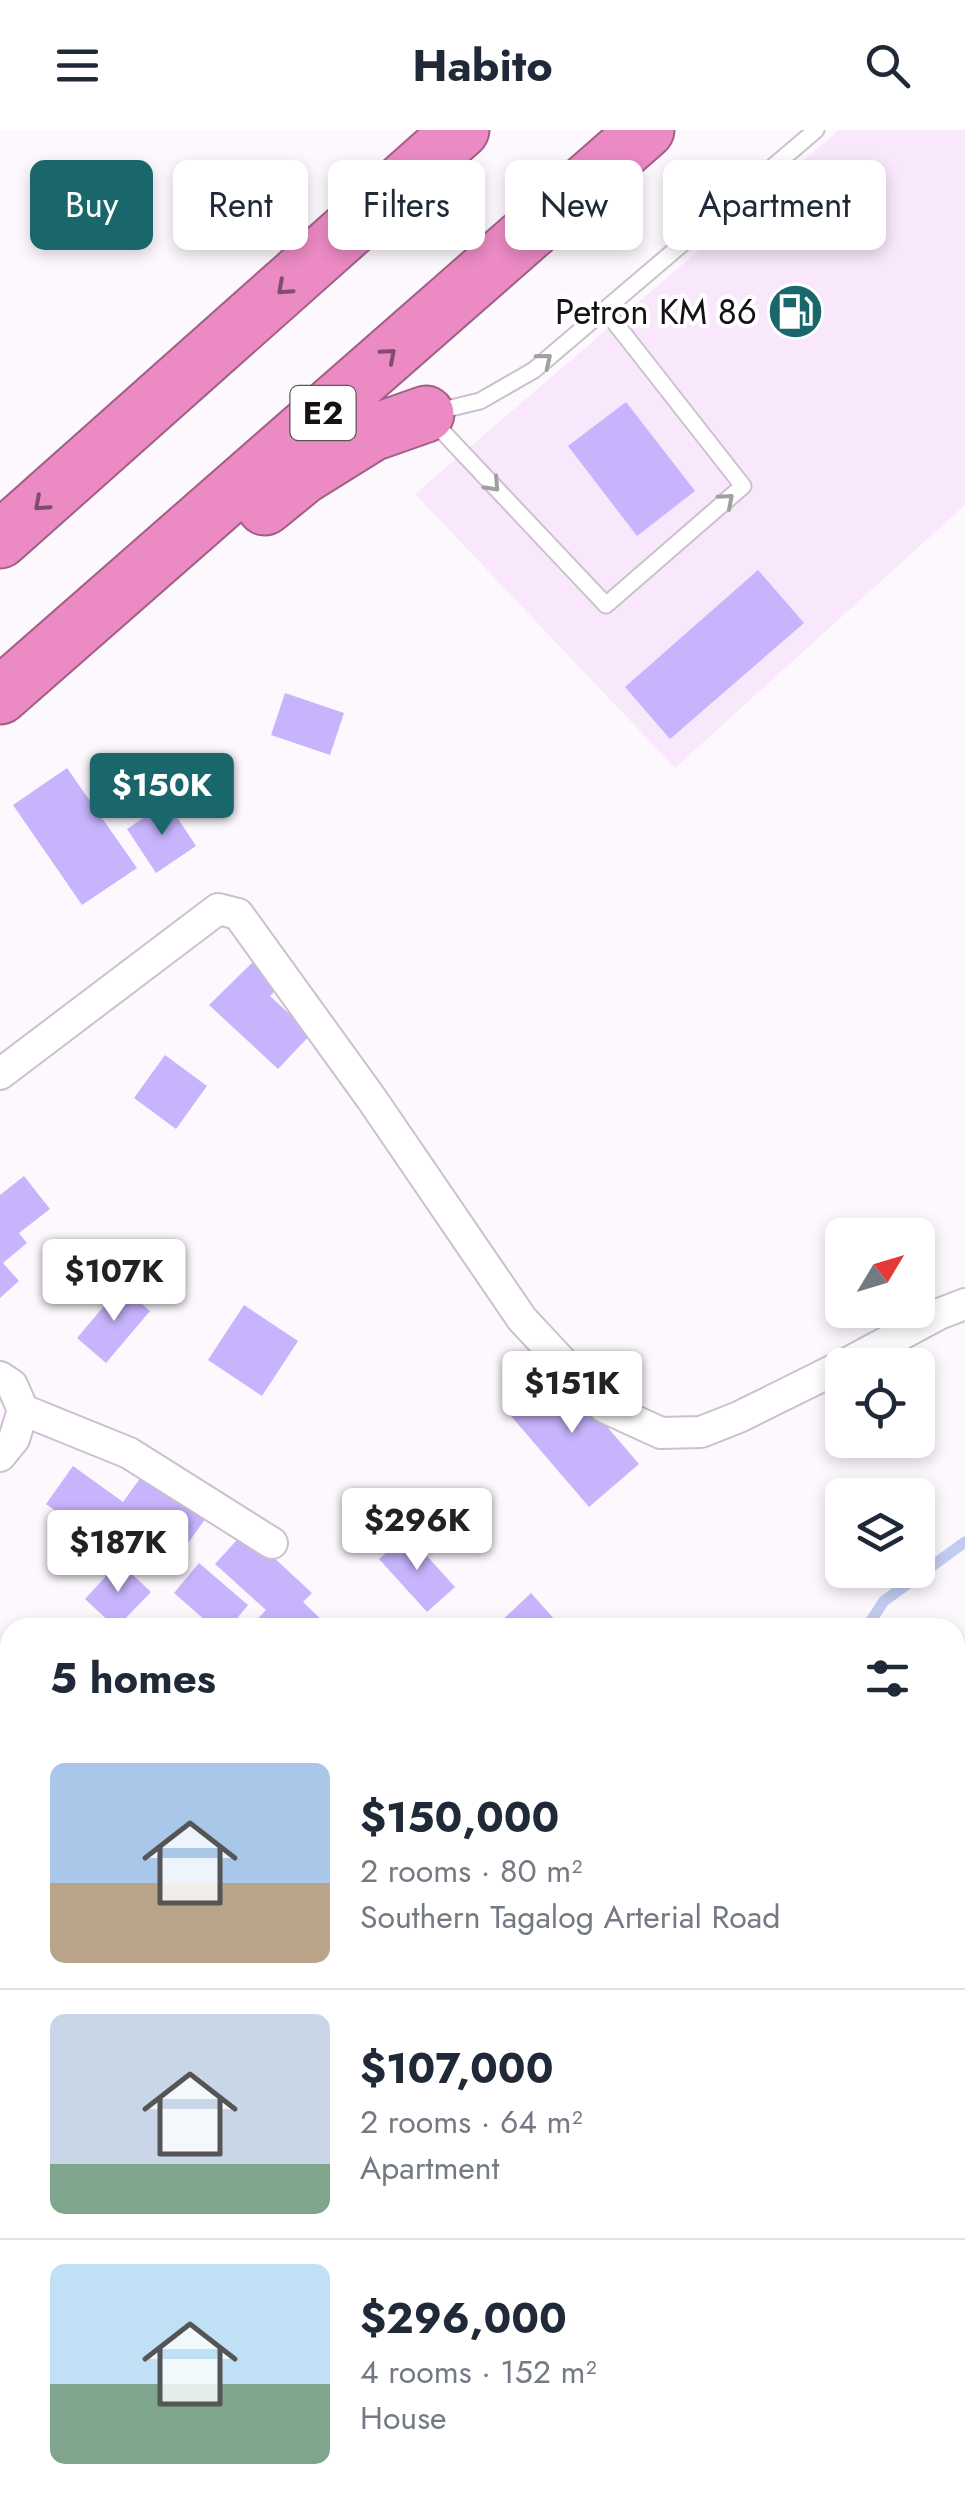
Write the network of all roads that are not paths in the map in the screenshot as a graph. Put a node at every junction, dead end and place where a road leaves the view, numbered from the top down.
1 (461, 130) edge
2 (646, 130) edge
3 (816, 130) edge
4 (604, 310) junction
5 (426, 414) junction
6 (0, 540) edge
7 (1, 695) edge
8 (0, 1074) edge
9 (965, 1304) edge
10 (875, 1348) edge
11 (825, 1374) edge
12 (0, 1377) edge
13 (23, 1410) junction
14 (0, 1456) edge
15 (272, 1543) dead end

1 -> 6 highway
7 -> 2 highway, E2
3 - 4 lane
5 -> 4 lane
5 -> 4 lane
5 - 7 highway
8 - 11 street
9 - 10 street
12 - 13 street
13 - 14 street
13 - 15 street

